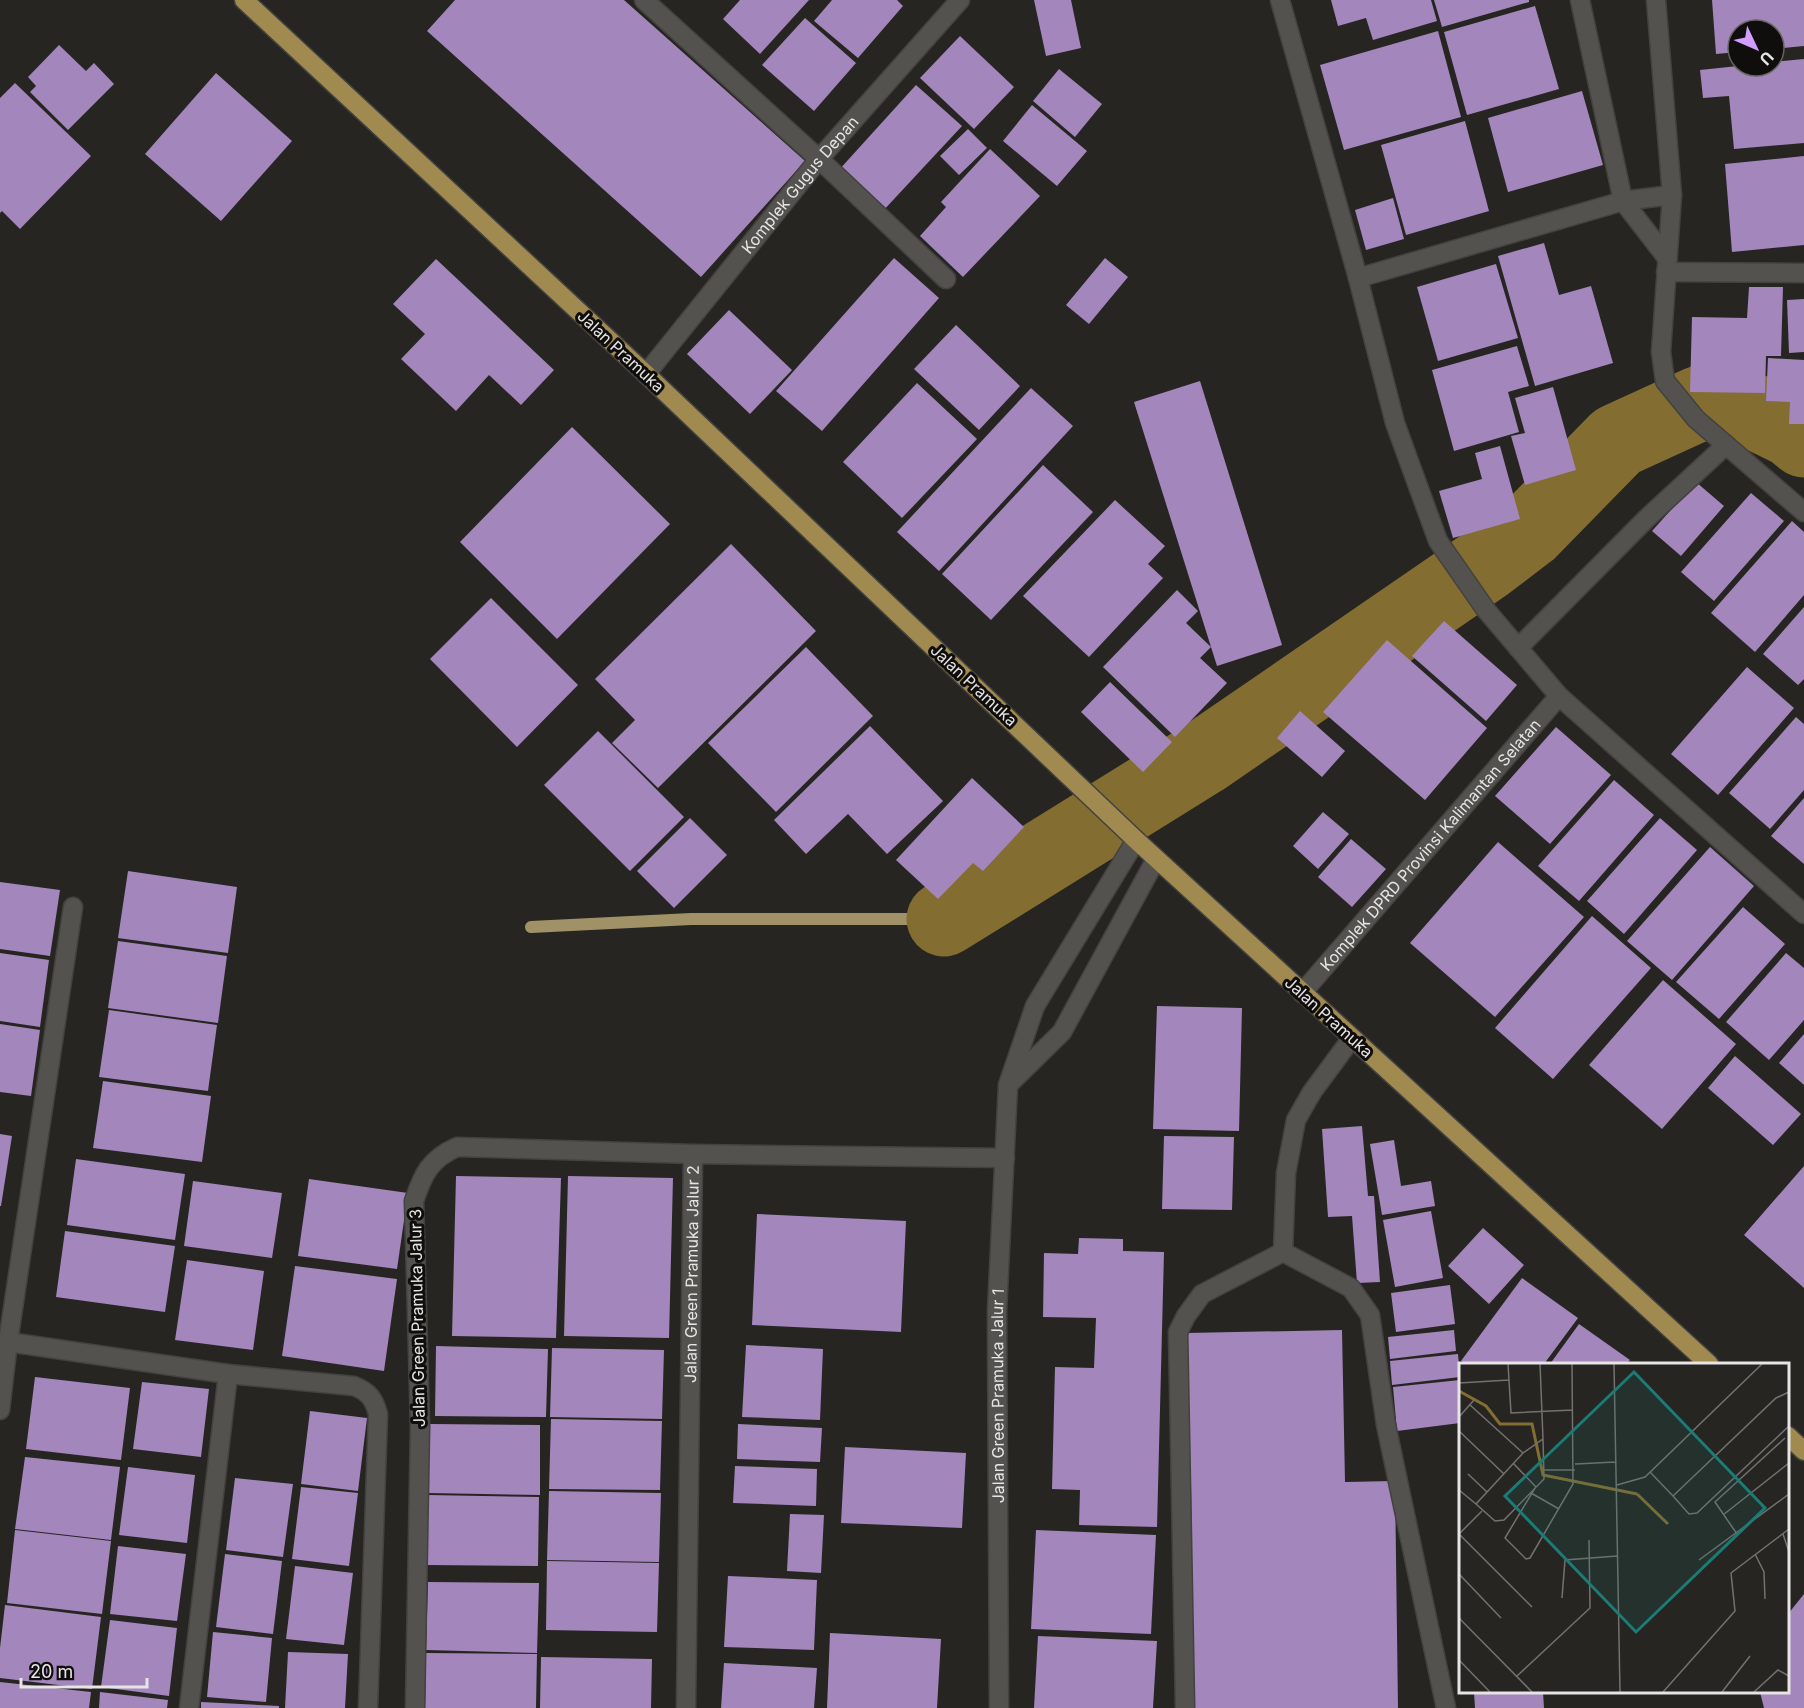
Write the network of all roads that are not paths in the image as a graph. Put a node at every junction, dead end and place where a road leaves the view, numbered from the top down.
1 (244, 0) edge
2 (644, 0) edge
3 (960, 0) edge
4 (1280, 0) edge
5 (1580, 0) edge
6 (1656, 0) edge
7 (819, 159) junction
8 (1672, 195) junction
9 (1623, 201) junction
10 (1666, 265) junction
11 (1804, 273) edge
12 (1358, 278) junction
13 (946, 279) dead end
14 (646, 374) junction
15 (1726, 445) junction
16 (1804, 512) edge
17 (1518, 648) junction
18 (1559, 696) junction
19 (1130, 835) junction
20 (1156, 859) junction
21 (73, 907) dead end
22 (1804, 914) edge
23 (1302, 993) junction
24 (1352, 1038) junction
25 (1008, 1085) junction
26 (693, 1154) junction
27 (1005, 1158) junction
28 (1283, 1252) junction
29 (8, 1342) junction
30 (1707, 1363) edge
31 (228, 1374) junction
32 (0, 1410) edge
33 (1789, 1437) edge
34 (1804, 1451) edge
35 (189, 1708) edge
36 (368, 1708) edge
37 (415, 1708) edge
38 (686, 1708) edge
39 (999, 1708) edge
40 (1185, 1708) edge
41 (1446, 1708) edge

1 - 14 main road, Jalan Pramuka
2 - 7 street
3 - 7 street, Komplek Gugus Depan
4 - 12 street
5 - 9 street
6 - 8 street
7 - 13 street
7 - 14 street, Komplek Gugus Depan
8 - 9 street
8 - 10 street
9 - 10 street
9 - 12 street
10 - 11 street
10 - 15 street
12 - 17 street
14 - 19 main road, Jalan Pramuka
15 - 16 street
15 - 17 street
17 - 18 street
18 - 22 street
18 - 23 street, Komplek DPRD Provinsi Kalimantan Selatan
19 - 20 main road, Jalan Pramuka
19 - 25 street, Jalan Green Pramuka Jalur 1
20 - 23 main road, Jalan Pramuka
20 - 25 street
21 - 29 street
23 - 24 main road, Jalan Pramuka
24 - 28 street
24 - 30 main road, Jalan Pramuka
25 - 27 street, Jalan Green Pramuka Jalur 1
26 - 27 street, Jalan Green Pramuka Jalur 2
26 - 37 street, Jalan Green Pramuka Jalur 3
26 - 38 street, Jalan Green Pramuka Jalur 2
27 - 39 street, Jalan Green Pramuka Jalur 1
28 - 40 street
28 - 41 street
29 - 31 street
29 - 32 street
31 - 35 street
31 - 36 street
33 - 34 main road

